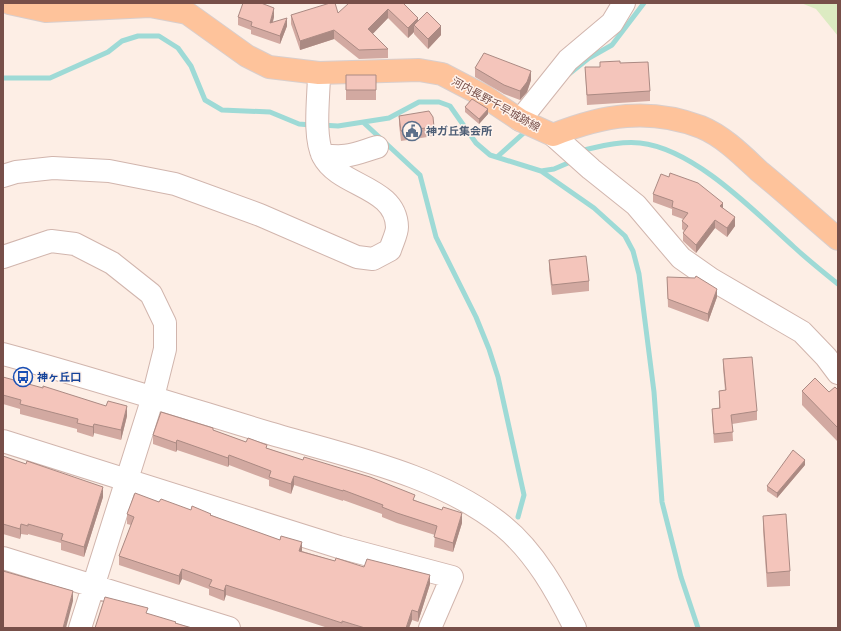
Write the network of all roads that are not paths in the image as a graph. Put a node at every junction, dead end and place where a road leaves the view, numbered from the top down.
1 (9, 3) edge
2 (624, 3) edge
3 (319, 80) junction
4 (520, 120) junction
5 (553, 135) junction
6 (320, 145) junction
7 (377, 146) dead end
8 (3, 176) edge
9 (838, 239) edge
10 (3, 257) edge
11 (3, 354) edge
12 (838, 373) edge
13 (153, 397) junction
14 (3, 441) edge
15 (127, 479) junction
16 (3, 558) edge
17 (94, 586) junction
18 (80, 628) edge
19 (229, 628) edge
20 (430, 628) edge
21 (574, 628) edge

1 - 3 main road, 河内長野千早城跡線
2 - 4 street
3 - 4 main road, 河内長野千早城跡線
3 - 6 street
4 - 5 main road, 河内長野千早城跡線
5 - 9 main road, 河内長野千早城跡線
5 - 12 street
6 - 7 street
6 - 8 street
10 - 13 street
11 - 13 street
13 - 15 street
13 - 21 street
14 - 15 street
15 - 17 street
15 - 20 street
16 - 17 street
17 - 18 street
17 - 19 street

